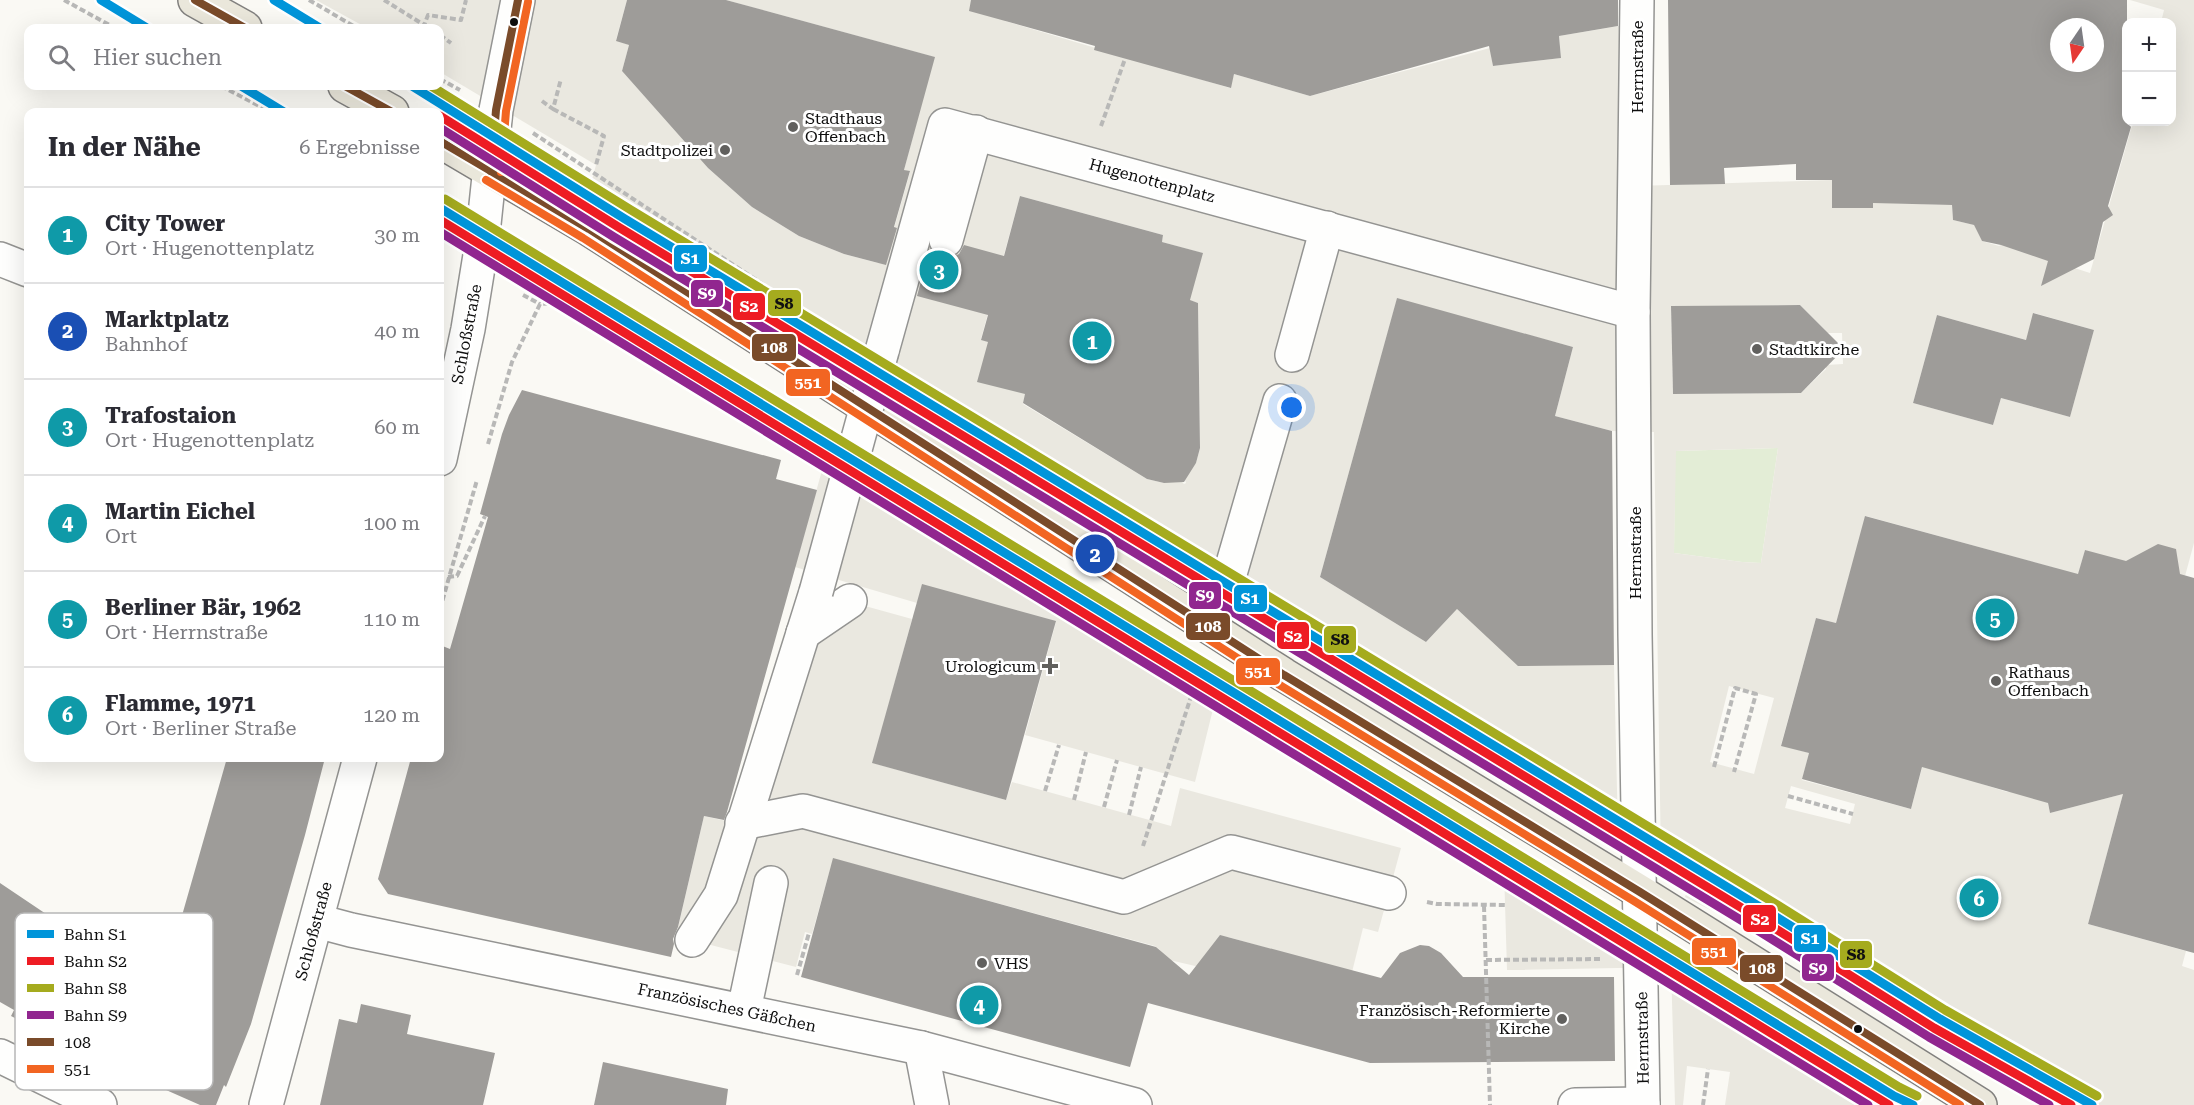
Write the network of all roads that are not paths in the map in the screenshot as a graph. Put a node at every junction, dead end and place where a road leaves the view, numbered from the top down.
1 (195, 0) edge
2 (518, 0) edge
3 (1637, 0) edge
4 (238, 24) edge
5 (352, 90) edge
6 (385, 108) edge
7 (444, 143) edge
8 (491, 171) junction
9 (1328, 228) junction
10 (0, 259) edge
11 (24, 268) edge
12 (1633, 312) junction
13 (1292, 355) dead end
14 (1280, 401) dead end
15 (444, 434) edge
16 (1225, 591) dead end
17 (850, 601) dead end
18 (803, 633) junction
19 (359, 762) edge
20 (742, 823) junction
21 (771, 883) dead end
22 (1389, 892) dead end
23 (1640, 892) junction
24 (316, 921) junction
25 (692, 939) dead end
26 (744, 1010) junction
27 (921, 1048) junction
28 (0, 1056) edge
29 (15, 1063) edge
30 (69, 1090) edge
31 (1643, 1104) edge
32 (100, 1105) edge
33 (266, 1105) edge
34 (932, 1105) edge
35 (1135, 1105) edge
36 (1575, 1105) edge
37 (1980, 1105) edge

1 - 4 main road
2 - 8 street, Schloßstraße
3 - 12 street, Herrnstraße
5 - 6 main road
7 - 8 main road
8 - 15 street, Schloßstraße
8 - 23 main road
9 - 12 street, Hugenottenplatz
9 - 13 street
9 - 18 street, Hugenottenplatz, bridge
10 - 11 street
12 - 23 street, Herrnstraße
14 - 16 street
17 - 18 street
18 - 20 street
19 - 24 street, Schloßstraße
20 - 22 street
20 - 25 street
21 - 26 street
23 - 31 street, Herrnstraße
23 - 37 main road
24 - 26 street, Französisches Gäßchen
24 - 33 street, Schloßstraße
26 - 27 street, Französisches Gäßchen
27 - 34 street
27 - 35 street, Französisches Gäßchen
28 - 29 street
30 - 32 street
31 - 36 street

